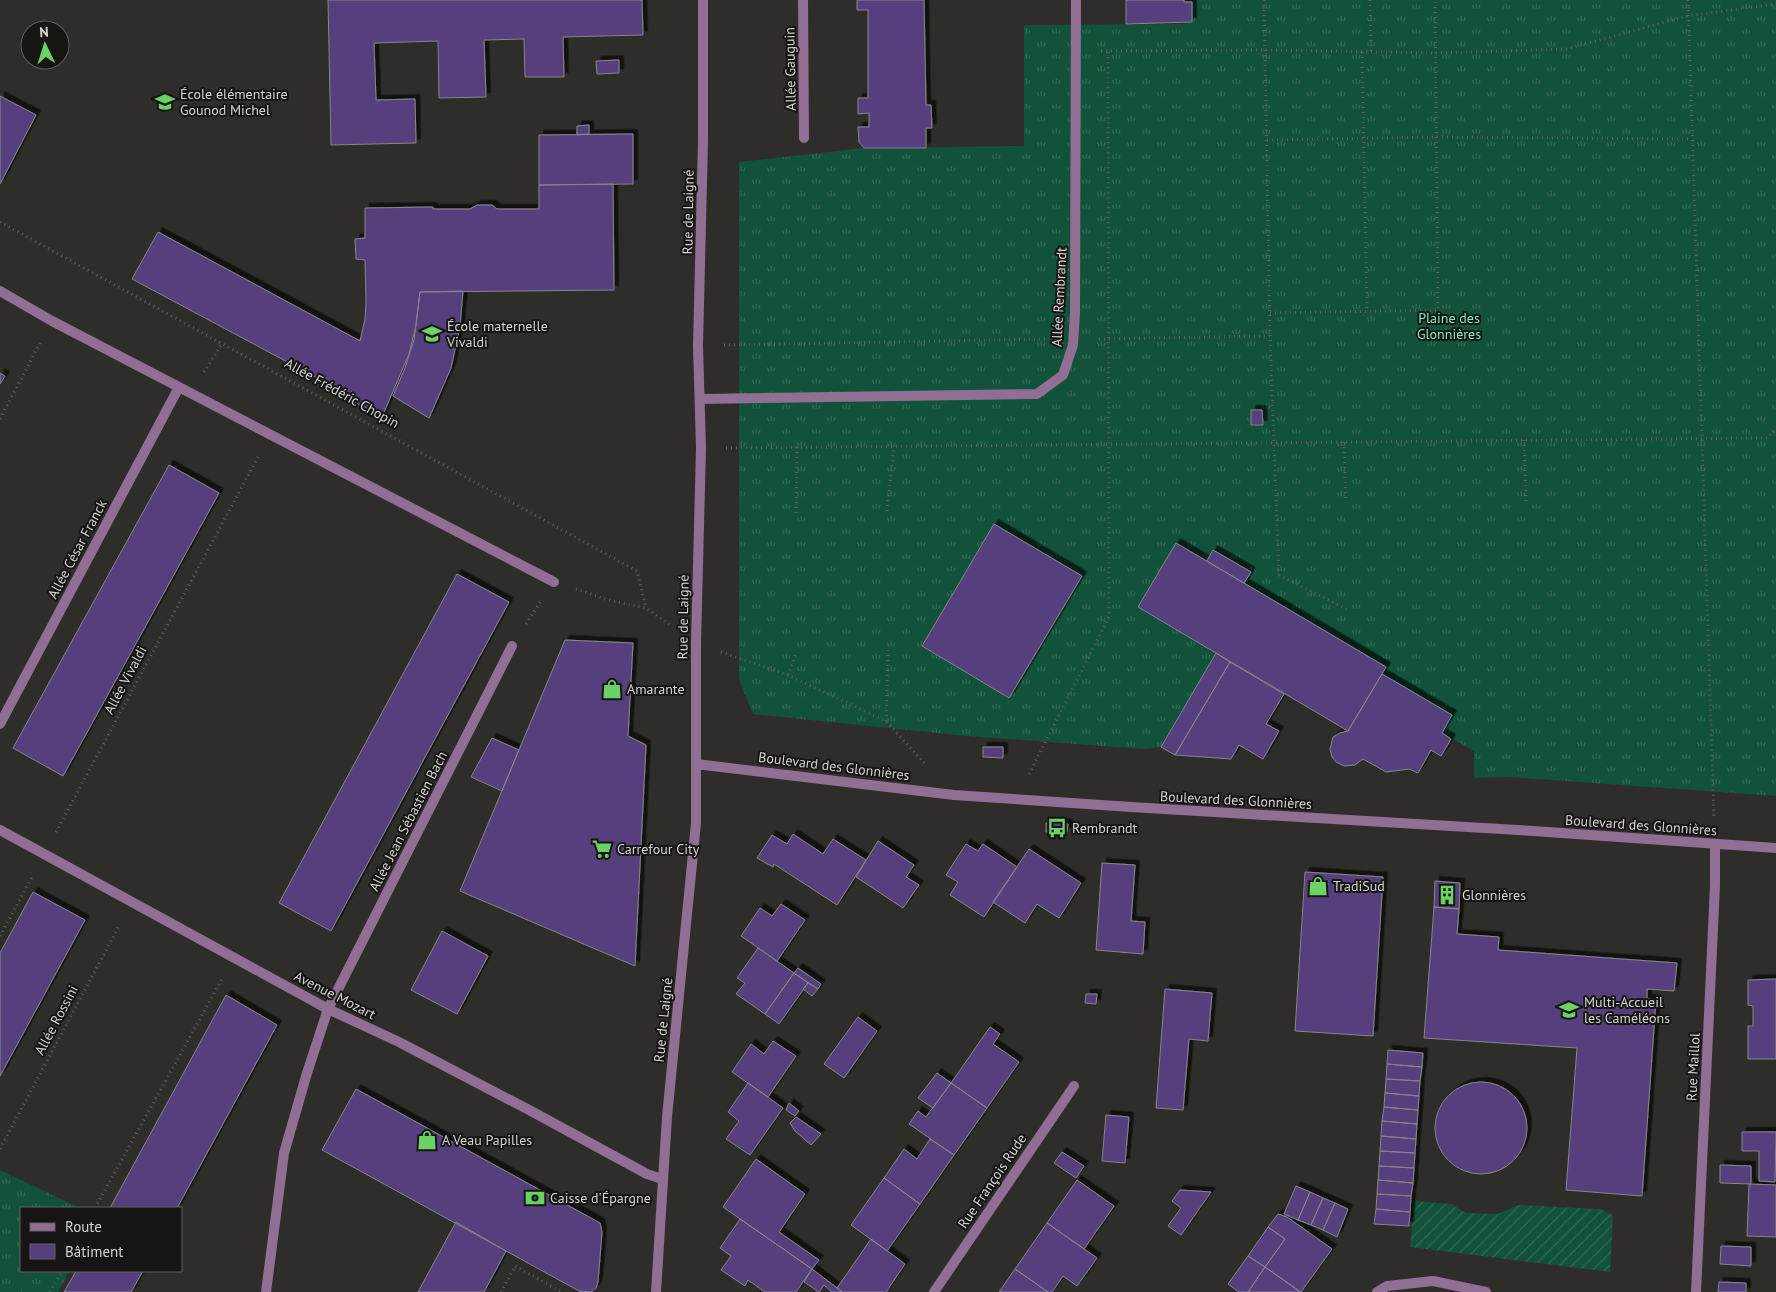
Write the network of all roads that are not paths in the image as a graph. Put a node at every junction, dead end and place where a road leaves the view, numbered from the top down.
1 (703, 0) edge
2 (803, 0) edge
3 (1076, 0) edge
4 (804, 138) dead end
5 (0, 291) edge
6 (179, 387) junction
7 (700, 399) junction
8 (554, 582) road end
9 (512, 646) road end
10 (0, 724) edge
11 (696, 764) junction
12 (0, 830) edge
13 (1715, 844) junction
14 (1776, 848) edge
15 (328, 1009) junction
16 (1074, 1086) dead end
17 (662, 1179) junction
18 (266, 1292) edge
19 (656, 1292) edge
20 (934, 1292) edge
21 (1377, 1292) edge
22 (1486, 1292) edge
23 (1696, 1292) edge

1 - 7 street, Rue de Laigné
2 - 4 street, Allée Gauguin
3 - 7 street, Allée Rembrandt
5 - 6 street
6 - 8 street
6 - 10 street, Allée César Franck
7 - 11 street, Rue de Laigné
9 - 15 street, Allée Jean Sébastien Bach
11 - 13 street, Boulevard des Glonnières
11 - 17 street, Rue de Laigné
12 - 15 street, Avenue Mozart
13 - 14 street, Boulevard des Glonnières
13 - 23 street, Rue Maillol
15 - 17 street, Avenue Mozart
15 - 18 street, Allée Jean Sébastien Bach
16 - 20 street, Rue François Rude
17 - 19 street, Rue de Laigné
21 - 22 street

